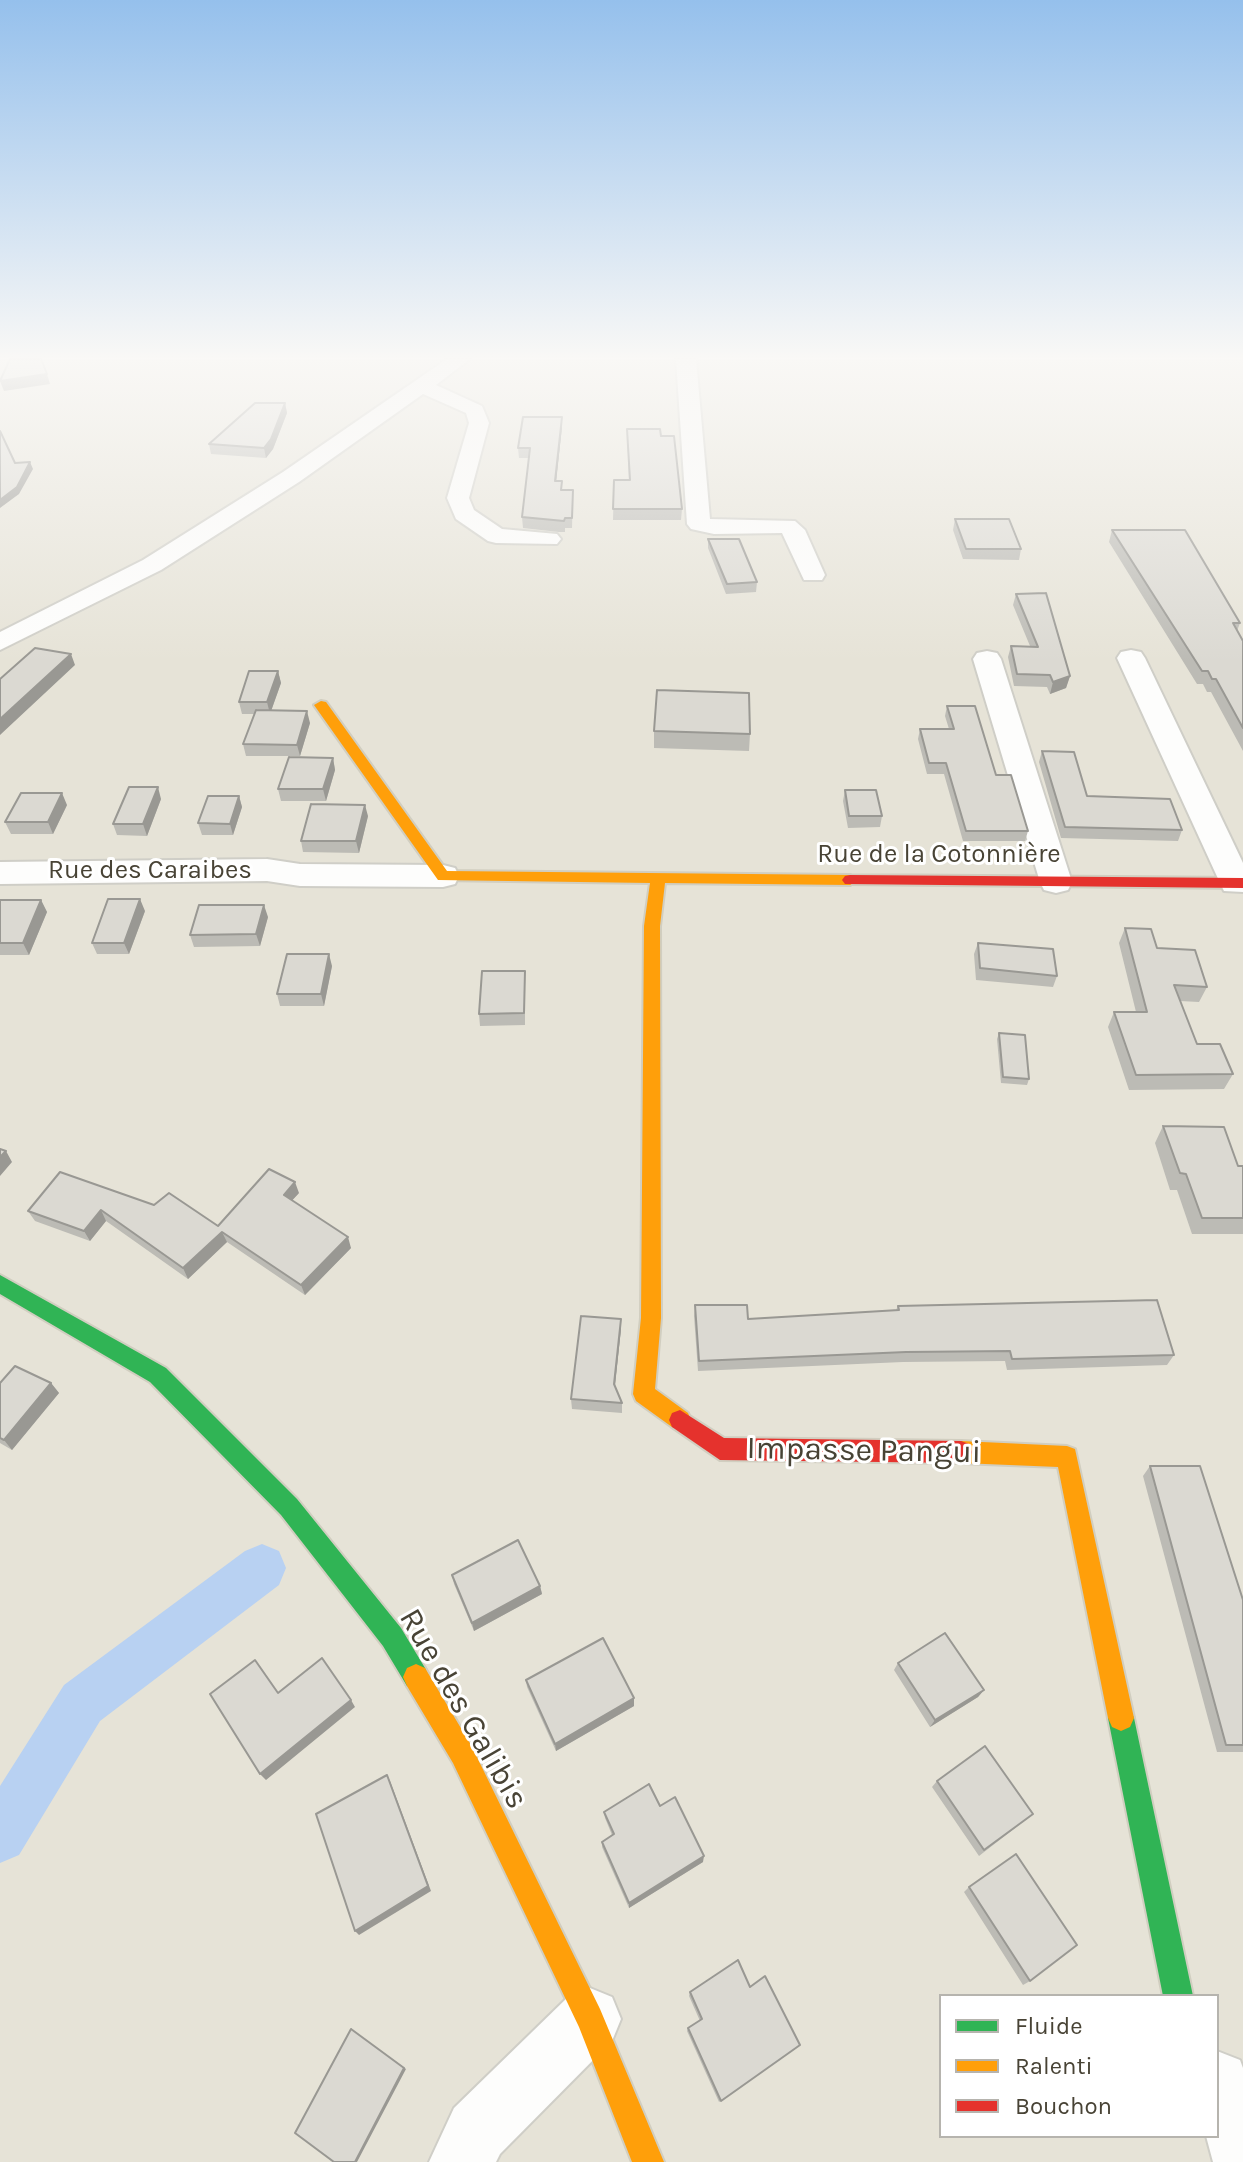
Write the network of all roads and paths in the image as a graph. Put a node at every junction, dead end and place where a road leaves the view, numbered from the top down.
1 (314, 460) edge
2 (469, 460) edge
3 (694, 460) edge
4 (549, 539) edge
5 (813, 575) dead end
6 (0, 642) edge
7 (1131, 658) dead end
8 (987, 659) dead end
9 (321, 705) dead end
10 (0, 873) edge
11 (443, 876) junction
12 (658, 880) junction
13 (1056, 882) junction
14 (1240, 883) edge
15 (0, 1284) edge
16 (1178, 1994) edge
17 (590, 2019) junction
18 (1219, 2087) edge
19 (1243, 2155) edge
20 (462, 2162) edge
21 (648, 2162) edge

1 - 6 street
2 - 4 street
3 - 5 street
7 - 14 street
8 - 13 street
9 - 11 street
10 - 11 street, Rue des Caraibes
11 - 12 street, Rue de la Cotonnière
12 - 13 street, Rue de la Cotonnière
12 - 16 street, Impasse Pangui
13 - 14 street, Rue de la Cotonnière
15 - 17 street, Rue des Galibis
17 - 20 street
17 - 21 street, Rue des Galibis
18 - 19 street

